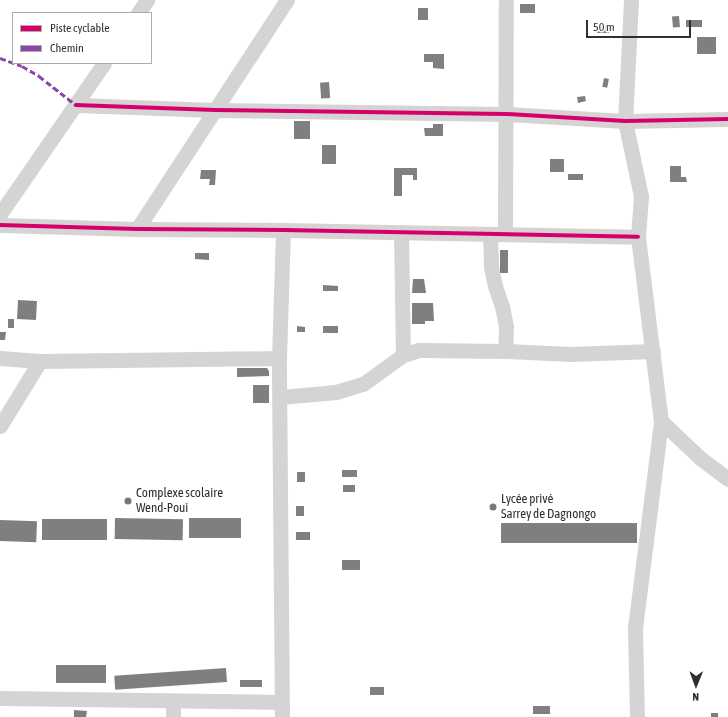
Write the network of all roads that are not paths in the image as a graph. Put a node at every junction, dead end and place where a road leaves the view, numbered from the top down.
1 (147, 0) edge
2 (287, 0) edge
3 (506, 0) edge
4 (631, 0) edge
5 (139, 12) edge
6 (103, 64) edge
7 (76, 105) junction
8 (215, 110) junction
9 (506, 114) junction
10 (728, 119) edge
11 (625, 121) junction
12 (0, 214) edge
13 (0, 225) edge
14 (137, 229) junction
15 (283, 230) junction
16 (401, 232) junction
17 (497, 234) junction
18 (638, 237) junction
19 (505, 351) junction
20 (653, 351) junction
21 (403, 355) junction
22 (0, 358) edge
23 (279, 358) junction
24 (40, 361) junction
25 (280, 397) junction
26 (661, 421) junction
27 (0, 426) edge
28 (728, 479) edge
29 (0, 698) edge
30 (173, 701) junction
31 (281, 702) junction
32 (173, 717) edge
33 (282, 717) edge
34 (637, 717) edge

1 - 5 street
2 - 8 street
3 - 9 street
4 - 11 street
6 - 7 street
7 - 8 street
7 - 12 street
8 - 9 street
8 - 14 street
9 - 11 street
9 - 17 street
10 - 11 street
11 - 18 street
13 - 14 street
14 - 15 street
15 - 16 street
15 - 23 street
16 - 17 street
16 - 21 street
17 - 18 street
17 - 19 street
18 - 20 street
19 - 20 street
19 - 21 street
20 - 26 street
21 - 25 street
22 - 24 street
23 - 24 street
23 - 25 street
24 - 27 street
25 - 31 street
26 - 28 street
26 - 34 street
29 - 30 street
30 - 31 street
30 - 32 street
31 - 33 street

